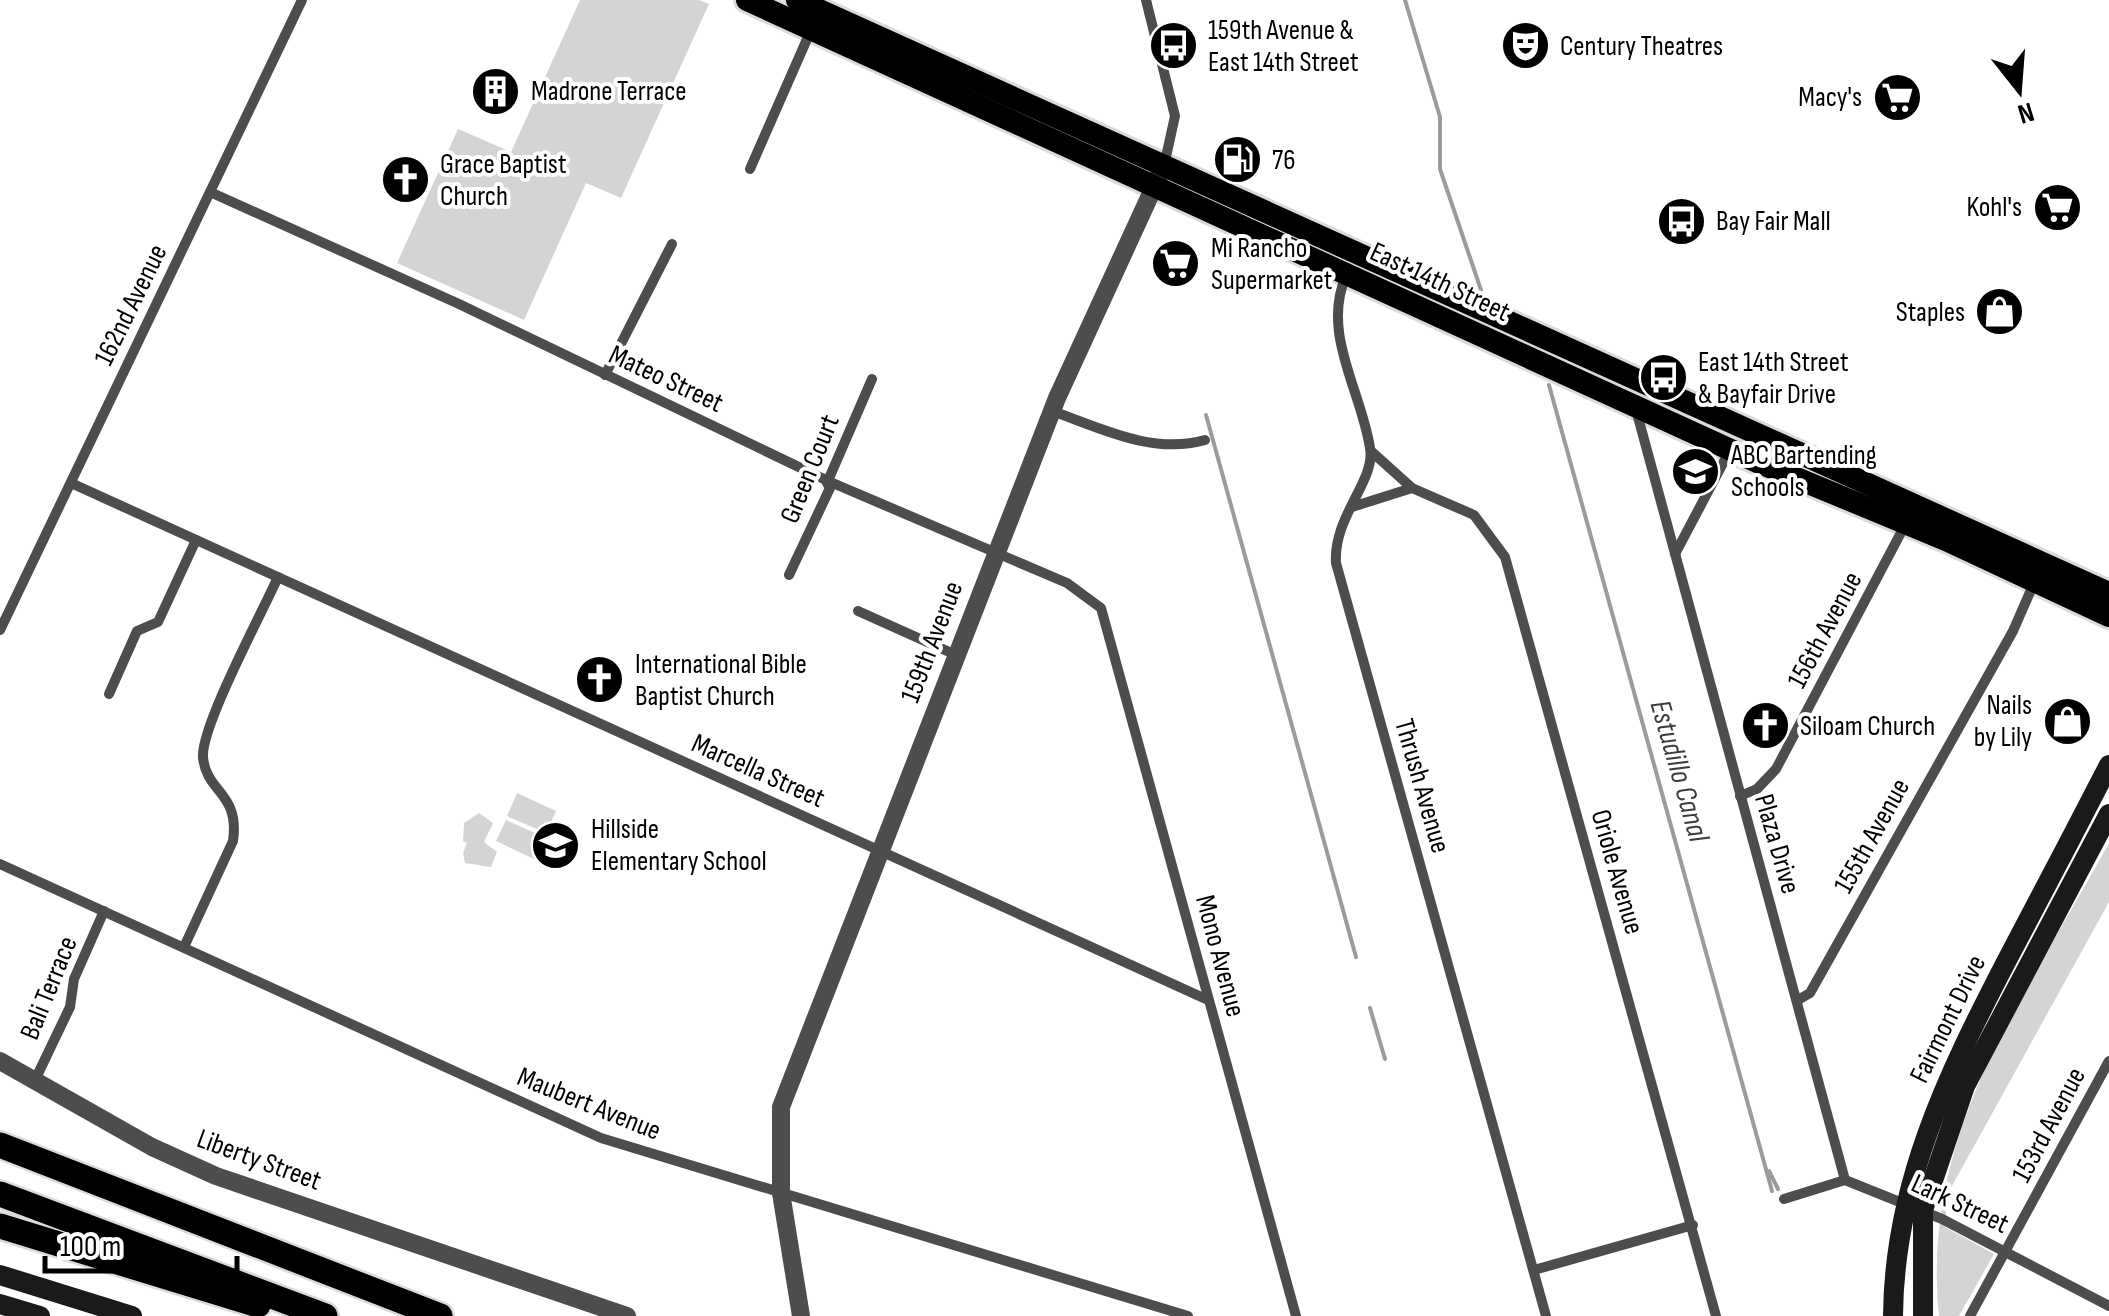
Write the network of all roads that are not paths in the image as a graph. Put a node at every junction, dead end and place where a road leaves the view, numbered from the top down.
1 (302, 0) edge
2 (747, 0) edge
3 (797, 0) edge
4 (1146, 0) edge
5 (812, 30) junction
6 (750, 169) dead end
7 (1160, 175) junction
8 (210, 192) junction
9 (672, 244) dead end
10 (1348, 272) junction
11 (605, 374) junction
12 (872, 379) dead end
13 (1635, 405) junction
14 (1052, 411) junction
15 (1748, 430) junction
16 (1205, 440) dead end
17 (1731, 448) junction
18 (1372, 452) junction
19 (828, 481) junction
20 (70, 483) junction
21 (1412, 488) junction
22 (1352, 507) junction
23 (1906, 524) junction
24 (196, 540) junction
25 (996, 552) junction
26 (1674, 555) junction
27 (788, 575) dead end
28 (278, 577) junction
29 (2034, 582) junction
30 (2109, 593) edge
31 (1101, 608) joint
32 (858, 611) dead end
33 (2109, 616) edge
34 (0, 630) edge
35 (956, 655) junction
36 (109, 694) dead end
37 (2109, 765) edge
38 (1740, 796) junction
39 (2109, 814) edge
40 (881, 851) junction
41 (0, 864) edge
42 (104, 911) junction
43 (184, 947) junction
44 (1208, 1000) junction
45 (1798, 1000) junction
46 (0, 1060) edge
47 (2109, 1060) edge
48 (35, 1080) junction
49 (0, 1145) edge
50 (1846, 1180) junction
51 (782, 1193) junction
52 (0, 1194) edge
53 (1784, 1199) dead end
54 (1914, 1206) junction
55 (1693, 1225) junction
56 (0, 1226) edge
57 (2007, 1251) junction
58 (1534, 1270) junction
59 (0, 1276) edge
60 (0, 1304) edge
61 (2109, 1306) edge
62 (40, 1316) edge
63 (132, 1316) edge
64 (300, 1316) edge
65 (325, 1316) edge
66 (440, 1316) edge
67 (627, 1316) edge
68 (801, 1316) edge
69 (1188, 1316) edge
70 (1296, 1316) edge
71 (1546, 1316) edge
72 (1716, 1316) edge
73 (1893, 1316) edge
74 (1923, 1316) edge
75 (1970, 1316) edge

1 - 8 street, 162nd Avenue
2 - 5 main road, East 14th Street
3 - 7 main road, East 14th Street
4 - 7 street, 159th Avenue
5 - 6 street
5 - 7 main road, East 14th Street
7 - 10 main road, East 14th Street
7 - 14 street, 159th Avenue
7 - 15 main road, East 14th Street
8 - 11 street, Mateo Street
8 - 20 street, 162nd Avenue
9 - 11 street
10 - 13 main road, East 14th Street
10 - 18 street
11 - 19 street, Mateo Street
12 - 19 street, Green Court
13 - 17 main road, East 14th Street
13 - 26 street, Plaza Drive
14 - 16 street
14 - 25 street, 159th Avenue
15 - 17 street
15 - 30 main road, East 14th Street
17 - 23 main road, East 14th Street
17 - 26 street
18 - 21 street, Oriole Avenue
18 - 22 street, Thrush Avenue
19 - 25 street, Mateo Street
19 - 27 street, Green Court
20 - 24 street, Marcella Street
20 - 34 street, 162nd Avenue
21 - 22 street
21 - 55 street, Oriole Avenue
22 - 58 street, Thrush Avenue
23 - 29 main road, East 14th Street
23 - 38 street, 156th Avenue
24 - 28 street, Marcella Street
24 - 36 street
25 - 31 street, Mateo Street
25 - 35 street, 159th Avenue
26 - 38 street, Plaza Drive
28 - 40 street, Marcella Street
28 - 43 street
29 - 33 main road, East 14th Street
29 - 45 street, 155th Avenue
31 - 44 street, Mono Avenue
32 - 35 street
35 - 40 street, 159th Avenue
37 - 54 main road, Fairmont Drive
38 - 45 street, Plaza Drive
39 - 54 main road, Fairmont Drive
40 - 44 street, Marcella Street
40 - 51 street, 159th Avenue
41 - 42 street, Maubert Avenue
42 - 43 street, Maubert Avenue
42 - 48 street, Bali Terrace
43 - 51 street, Maubert Avenue
44 - 70 street, Mono Avenue
45 - 50 street, Plaza Drive
46 - 48 street, Liberty Street
47 - 57 street, 153rd Avenue
48 - 67 street, Liberty Street
49 - 66 highway
50 - 53 street
50 - 54 street, Lark Street
51 - 68 street, 159th Avenue
51 - 69 street, Maubert Avenue
52 - 65 highway
54 - 57 street, Lark Street
54 - 73 main road, Fairmont Drive
54 - 74 main road, Fairmont Drive
55 - 58 street
55 - 72 street, Oriole Avenue
56 - 64 highway
57 - 61 street, Lark Street
57 - 75 street, 153rd Avenue
58 - 71 street, Thrush Avenue
59 - 63 main road
60 - 62 main road

